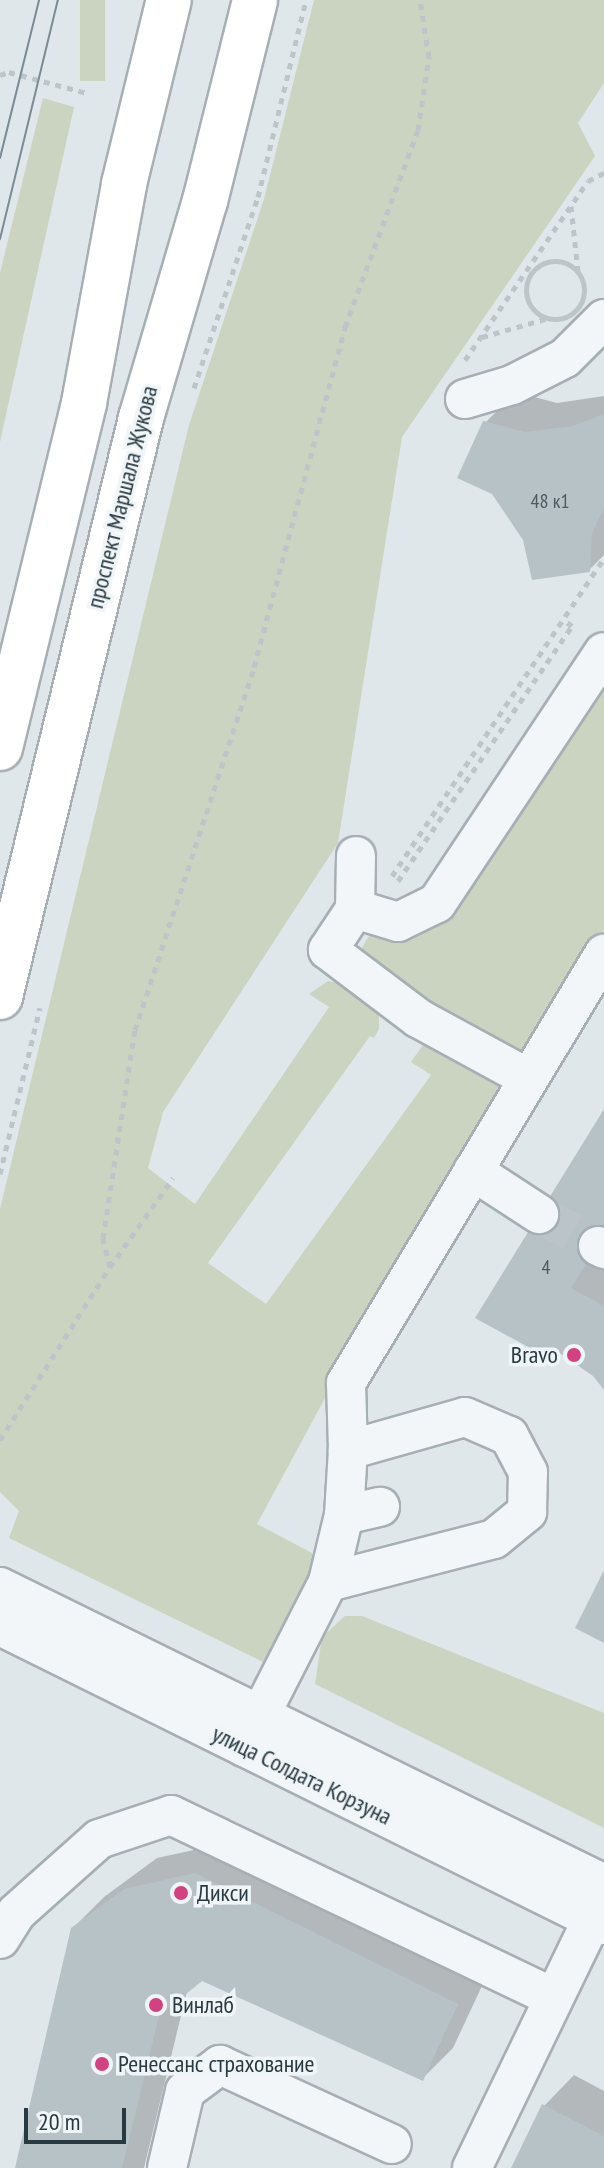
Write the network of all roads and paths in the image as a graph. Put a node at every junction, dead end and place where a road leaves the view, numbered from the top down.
1 (169, 0) edge
2 (255, 0) edge
3 (306, 0) edge
4 (420, 0) edge
5 (0, 75) edge
6 (87, 93) dead end
7 (604, 173) edge
8 (571, 205) junction
9 (529, 272) junction
10 (578, 272) junction
11 (545, 319) junction
12 (604, 319) edge
13 (481, 338) junction
14 (190, 399) dead end
15 (465, 399) joint
16 (604, 558) edge
17 (563, 619) junction
18 (604, 652) edge
19 (0, 748) edge
20 (356, 856) dead end
21 (355, 909) junction
22 (604, 954) edge
23 (21, 1000) edge
24 (528, 1078) junction
25 (473, 1171) junction
26 (0, 1174) edge
27 (173, 1178) dead end
28 (539, 1214) tunnel mouth
29 (110, 1267) junction
30 (0, 1440) edge
31 (348, 1450) junction
32 (380, 1507) dead end
33 (344, 1515) junction
34 (328, 1582) junction
35 (0, 1587) edge
36 (0, 1626) edge
37 (252, 1730) junction
38 (601, 1906) edge
39 (0, 1939) edge
40 (554, 1998) junction
41 (392, 2144) dead end
42 (167, 2168) edge
43 (472, 2168) edge

1 - 19 main road
2 - 23 main road, проспект Маршала Жукова
3 - 14 path
4 - 29 path
5 - 6 path
7 - 8 path
8 - 9 path
8 - 10 path
9 - 10 path
9 - 11 path
9 - 13 path
10 - 11 path
11 - 13 path
12 - 15 street
13 - 15 path
16 - 17 path
17 - 17 path
18 - 21 street
20 - 21 street
21 - 24 street
22 - 24 street
23 - 26 path
24 - 25 street
25 - 28 street
25 - 31 street
27 - 29 path
29 - 30 path
31 - 33 street
31 - 34 street
32 - 33 street
33 - 34 street
34 - 37 street
35 - 37 street, улица Солдата Корзуна
36 - 37 street, улица Солдата Корзуна
37 - 38 street, улица Солдата Корзуна
38 - 40 street
39 - 40 street
40 - 43 street
41 - 42 street

